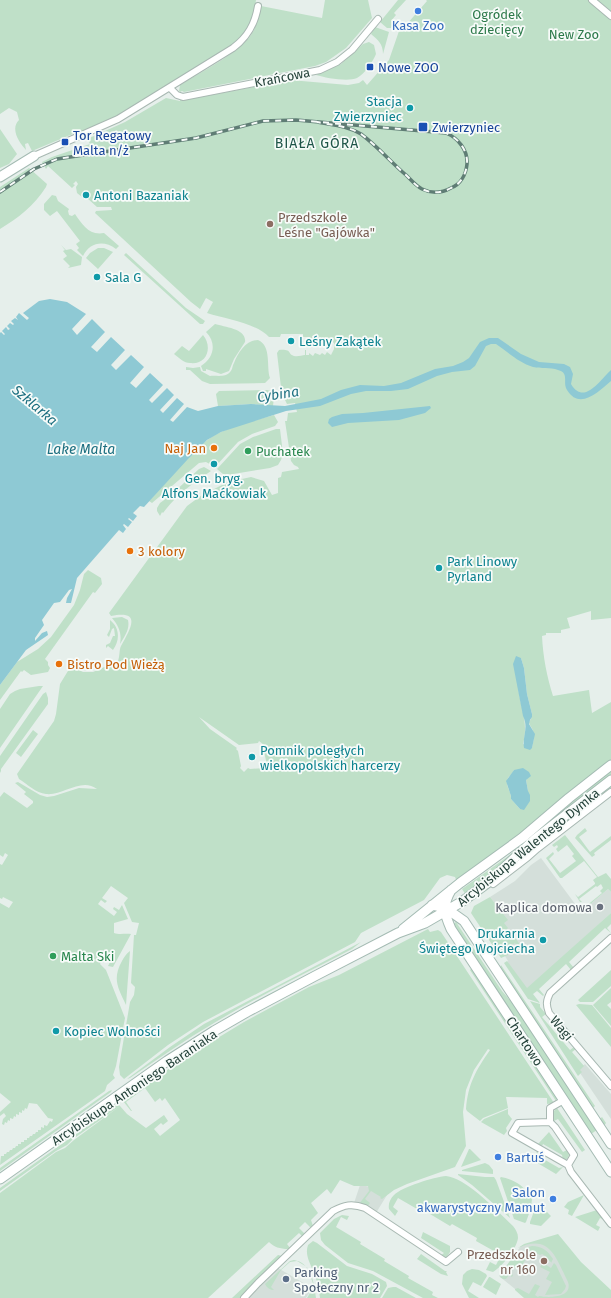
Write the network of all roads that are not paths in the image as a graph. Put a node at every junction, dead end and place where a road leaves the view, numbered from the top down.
1 (592, 0) edge
2 (258, 6) dead end
3 (611, 16) edge
4 (378, 19) dead end
5 (170, 88) junction
6 (34, 156) joint
7 (0, 176) edge
8 (611, 765) edge
9 (611, 780) edge
10 (611, 792) edge
11 (451, 890) junction
12 (479, 890) junction
13 (463, 901) junction
14 (432, 906) junction
15 (446, 910) junction
16 (464, 921) junction
17 (421, 925) junction
18 (451, 929) junction
19 (398, 933) junction
20 (611, 938) edge
21 (611, 1086) edge
22 (564, 1100) junction
23 (550, 1122) junction
24 (611, 1144) edge
25 (568, 1165) junction
26 (611, 1172) edge
27 (0, 1179) edge
28 (611, 1224) edge
29 (458, 1252) dead end
30 (244, 1298) edge

1 - 3 street
2 - 5 street
4 - 5 street, Krańcowa
5 - 6 street
6 - 7 street
8 - 11 street, Arcybiskupa Walentego Dymka
9 - 12 street, Arcybiskupa Walentego Dymka
10 - 12 street
11 - 14 street, Arcybiskupa Walentego Dymka
11 - 15 street
12 - 13 street, Arcybiskupa Walentego Dymka
13 - 15 street, Arcybiskupa Walentego Dymka
13 - 16 street
14 - 15 street, Chartowo
14 - 19 street, Arcybiskupa Antoniego Baraniaka
15 - 16 street, Chartowo
15 - 17 street, Arcybiskupa Antoniego Baraniaka
15 - 18 street, Chartowo
16 - 24 street, Chartowo
17 - 18 street
17 - 19 street, Arcybiskupa Antoniego Baraniaka
18 - 22 street, Chartowo
19 - 27 street, Arcybiskupa Antoniego Baraniaka
20 - 21 street, Wagi
22 - 23 street
22 - 26 street, Chartowo
23 - 25 street
23 - 25 street
25 - 28 street
29 - 30 street

